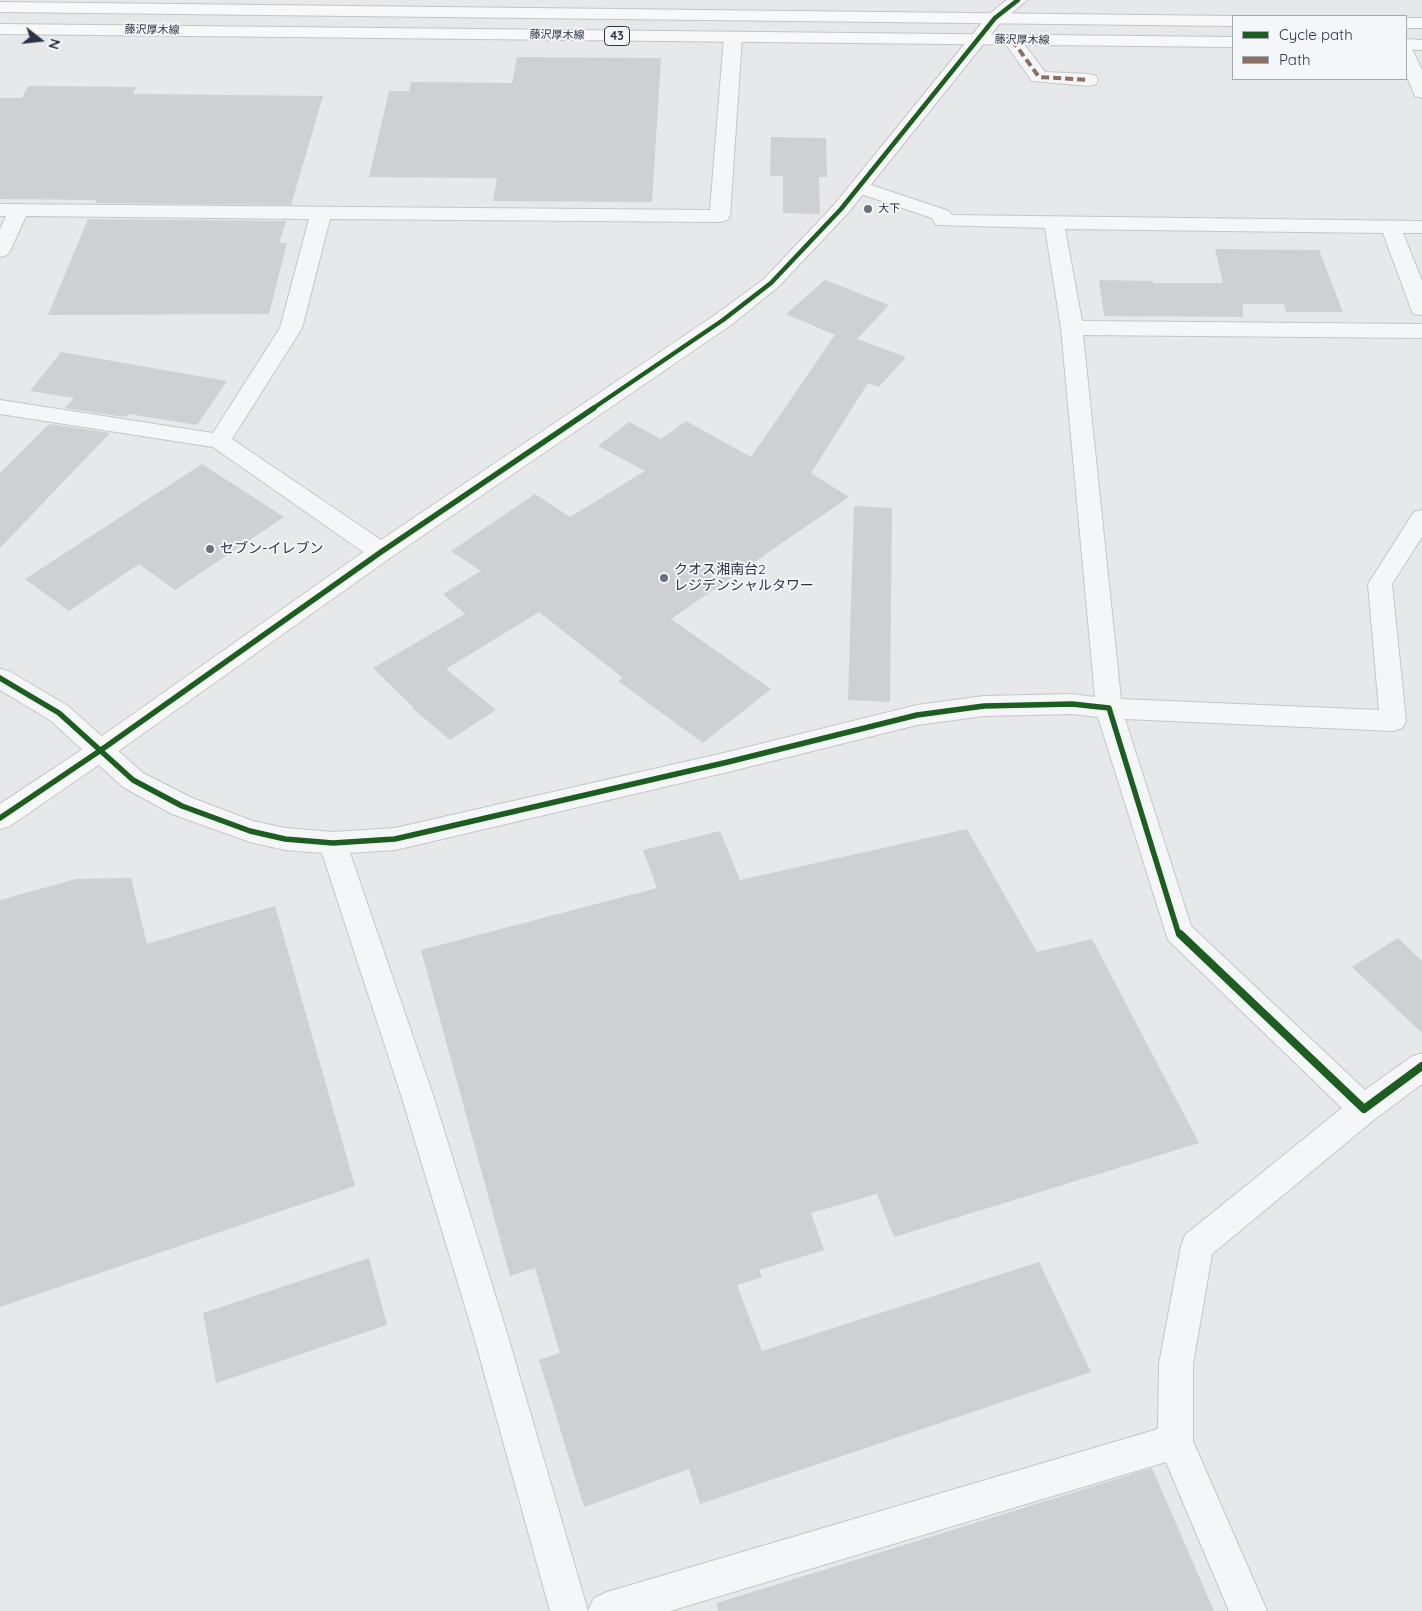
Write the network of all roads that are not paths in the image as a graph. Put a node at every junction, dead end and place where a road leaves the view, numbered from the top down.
1 (1018, 0) edge
2 (22, 4) edge
3 (0, 7) edge
4 (995, 18) junction
5 (1232, 21) edge
6 (1407, 23) edge
7 (1422, 23) edge
8 (0, 29) edge
9 (733, 37) junction
10 (978, 40) junction
11 (1012, 40) junction
12 (1232, 42) edge
13 (1407, 44) edge
14 (1422, 44) edge
15 (1407, 55) edge
16 (1088, 80) dead end
17 (1422, 92) edge
18 (859, 187) junction
19 (10, 210) edge
20 (321, 213) junction
21 (1054, 222) junction
22 (1391, 227) junction
23 (1422, 227) edge
24 (0, 251) edge
25 (1422, 309) edge
26 (1072, 328) junction
27 (1422, 331) edge
28 (0, 407) edge
29 (219, 440) junction
30 (1421, 522) edge
31 (381, 552) junction
32 (0, 678) edge
33 (1109, 708) junction
34 (101, 750) junction
35 (0, 818) edge
36 (333, 843) junction
37 (1422, 1066) edge
38 (1364, 1109) junction
39 (1175, 1442) junction
40 (569, 1611) edge
41 (607, 1611) edge
42 (1248, 1611) edge

1 - 4 main road
2 - 3 main road, 藤沢厚木線 / 43
2 - 4 main road, 藤沢厚木線 / 43
4 - 5 main road, 藤沢厚木線 / 43
4 - 10 main road
6 - 7 main road
8 - 9 main road, 藤沢厚木線 / 43
9 - 10 main road, 藤沢厚木線 / 43
9 - 20 street
10 - 11 main road, 藤沢厚木線 / 43
10 - 18 main road
11 - 12 main road, 藤沢厚木線 / 43
11 - 16 street
13 - 14 main road
15 - 17 street
18 - 21 street
18 - 31 main road
19 - 20 street
19 - 24 street
20 - 29 street
21 - 22 street
21 - 26 street
22 - 23 street
22 - 25 street
26 - 27 street
26 - 33 street
28 - 29 street
29 - 31 street
30 - 33 street
31 - 34 main road
32 - 34 street
33 - 36 street
33 - 38 street
34 - 35 main road
34 - 36 street
36 - 40 street
37 - 38 street
38 - 39 street
39 - 41 street
39 - 42 street

